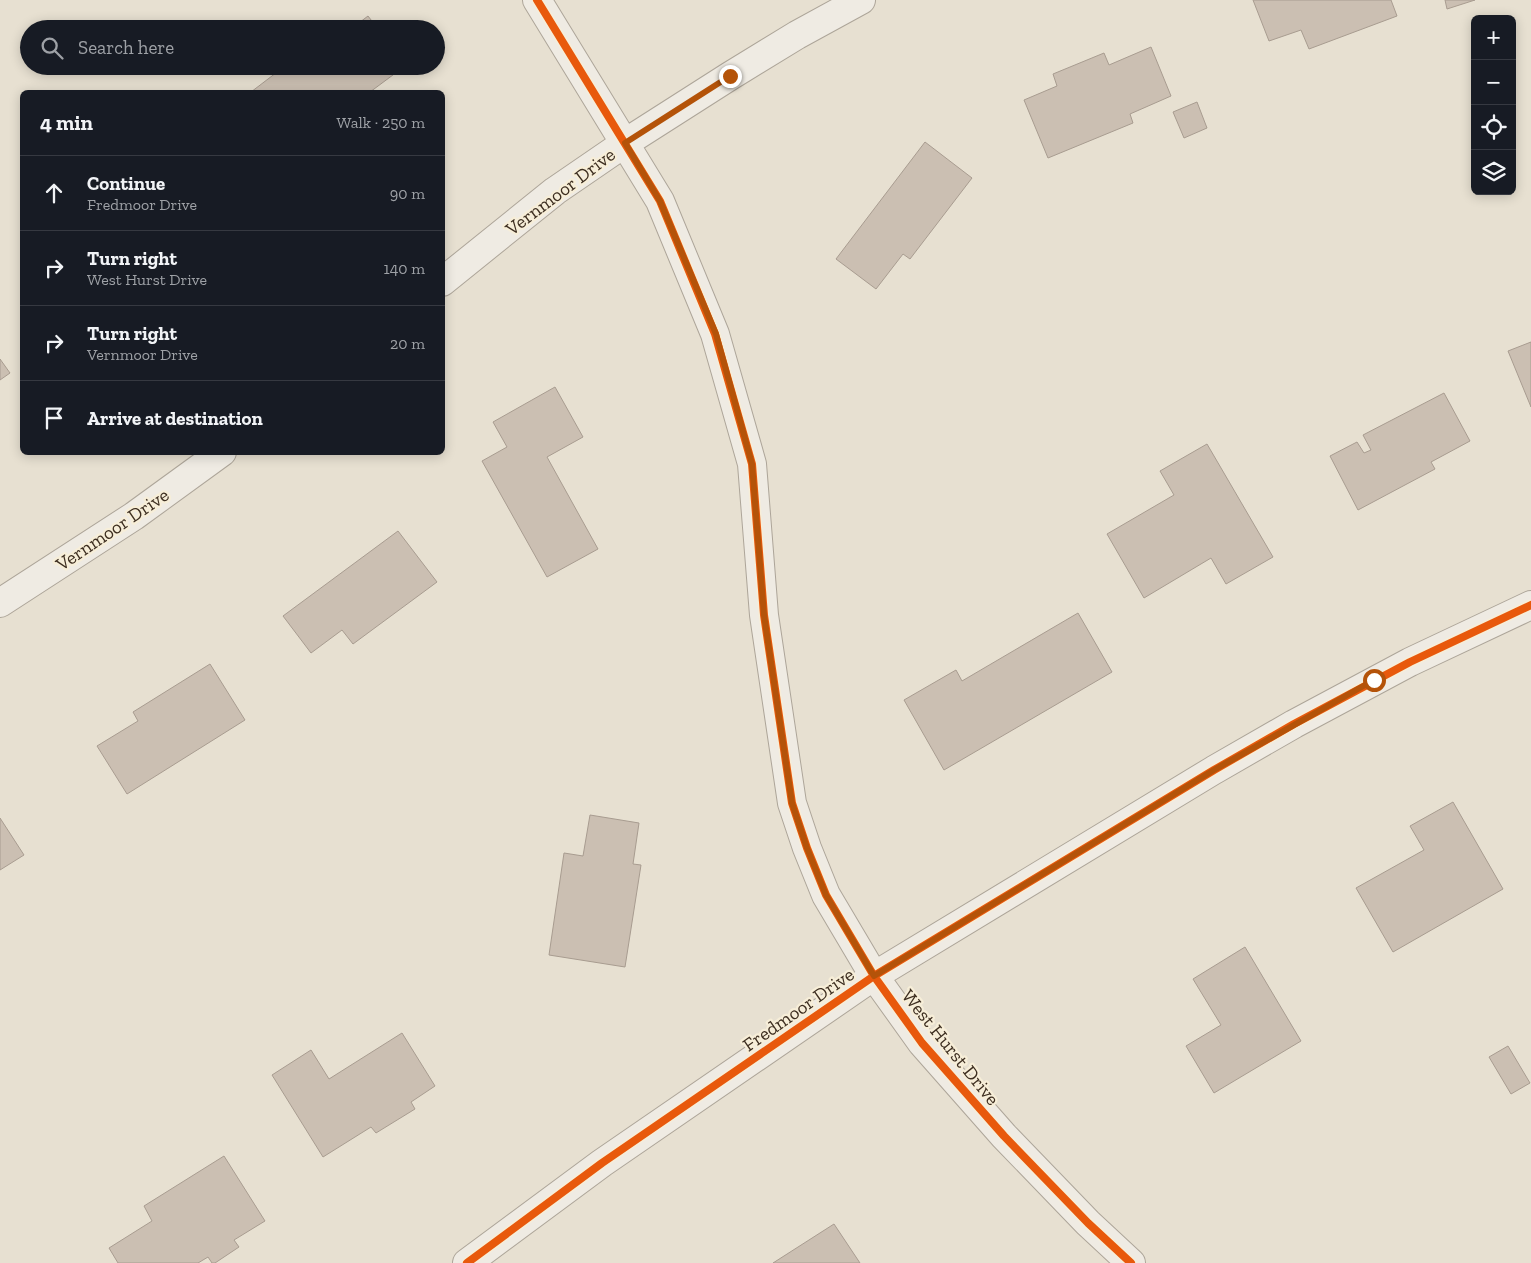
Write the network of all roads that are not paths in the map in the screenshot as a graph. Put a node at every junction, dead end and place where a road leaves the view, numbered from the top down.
1 (537, 0) edge
2 (861, 0) edge
3 (625, 143) junction
4 (445, 280) edge
5 (218, 455) edge
6 (0, 603) edge
7 (1531, 605) edge
8 (874, 976) junction
9 (467, 1263) edge
10 (1131, 1263) edge

1 - 3 street, West Hurst Drive
2 - 3 street, Vernmoor Drive
3 - 4 street, Vernmoor Drive
3 - 8 street, West Hurst Drive
5 - 6 street, Vernmoor Drive
7 - 8 street, Fredmoor Drive
8 - 9 street, Fredmoor Drive
8 - 10 street, West Hurst Drive

